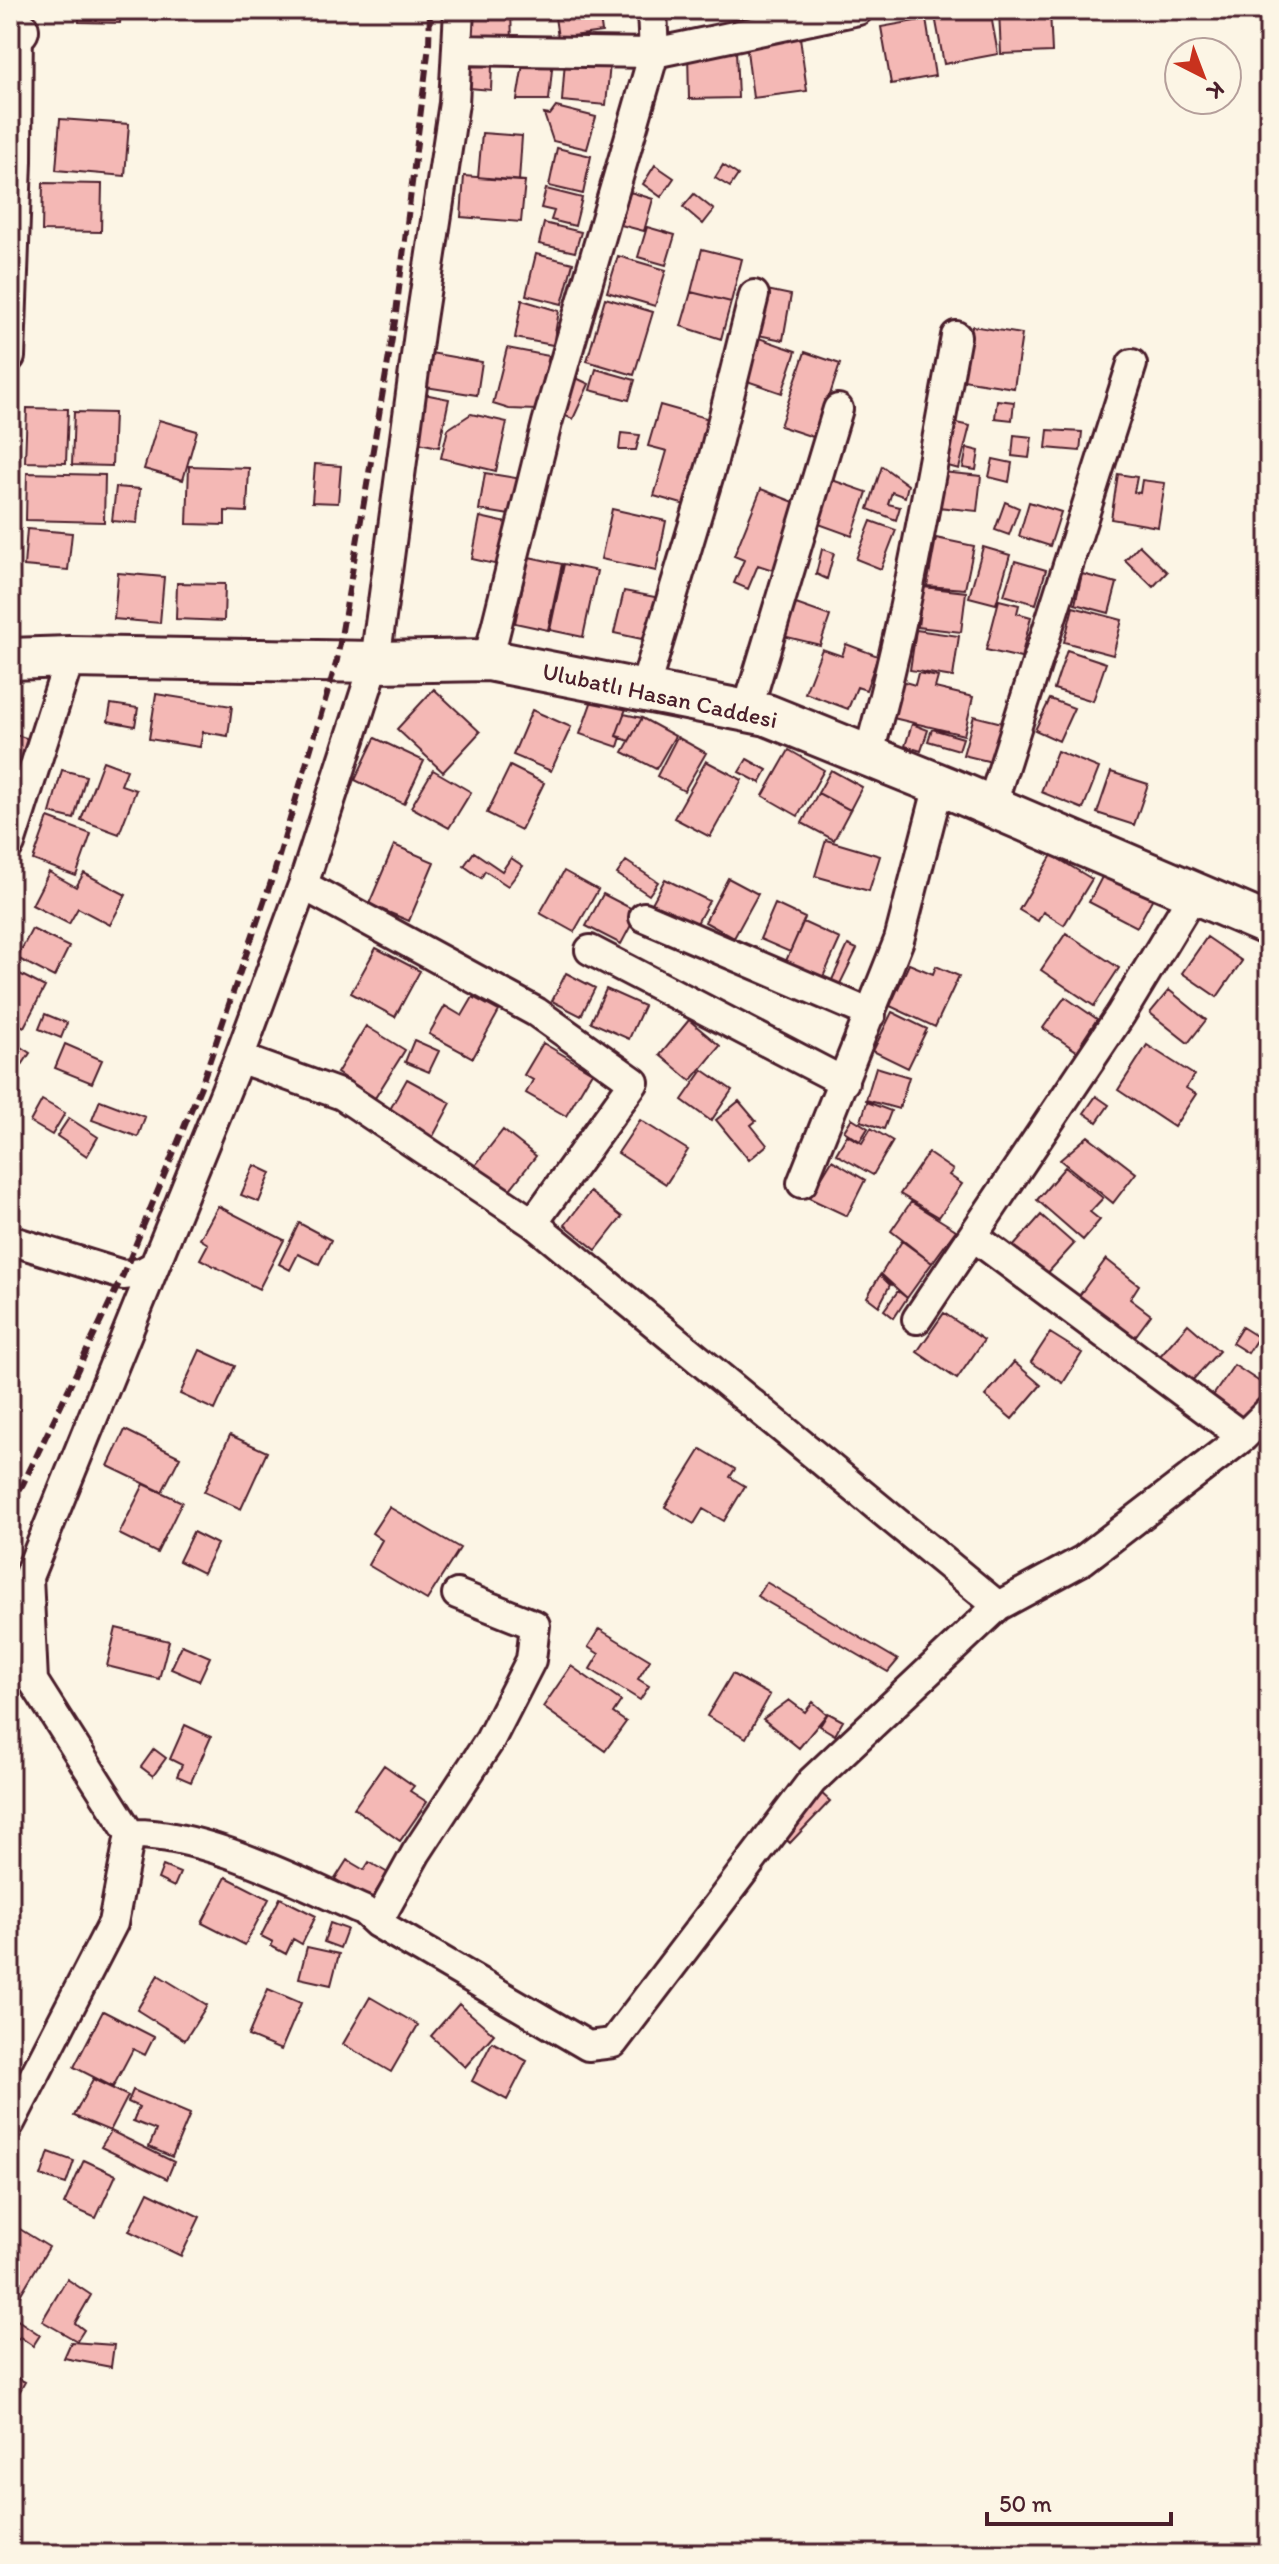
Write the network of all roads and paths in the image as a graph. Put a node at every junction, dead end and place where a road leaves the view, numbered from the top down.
1 (459, 10) edge
2 (652, 10) edge
3 (858, 10) edge
4 (15, 24) edge
5 (457, 50) junction
6 (654, 53) junction
7 (754, 295) dead end
8 (11, 329) edge
9 (956, 336) dead end
10 (10, 357) edge
11 (1132, 364) dead end
12 (838, 409) dead end
13 (70, 657) junction
14 (10, 659) edge
15 (488, 660) junction
16 (375, 662) junction
17 (644, 690) junction
18 (747, 711) junction
19 (868, 756) junction
20 (939, 785) junction
21 (991, 807) junction
22 (10, 844) edge
23 (303, 885) junction
24 (1194, 893) junction
25 (644, 917) dead end
26 (1269, 925) edge
27 (590, 950) dead end
28 (871, 1014) junction
29 (239, 1058) junction
30 (844, 1082) junction
31 (802, 1183) dead end
32 (533, 1223) junction
33 (973, 1236) junction
34 (10, 1240) edge
35 (154, 1266) junction
36 (917, 1319) dead end
37 (1269, 1411) edge
38 (1243, 1437) junction
39 (457, 1594) dead end
40 (998, 1606) junction
41 (130, 1834) junction
42 (377, 1923) junction
43 (10, 2123) edge

1 - 5 street
2 - 6 street
3 - 6 street
4 - 8 street
5 - 6 street
5 - 16 street
6 - 15 street
7 - 17 street
8 - 10 street
9 - 19 street
11 - 21 street
12 - 18 street
13 - 14 street, Ulubatlı Hasan Caddesi
13 - 16 street, Ulubatlı Hasan Caddesi
13 - 22 street
15 - 16 street, Ulubatlı Hasan Caddesi
15 - 17 street, Ulubatlı Hasan Caddesi
16 - 23 street
17 - 18 street, Ulubatlı Hasan Caddesi
18 - 19 street, Ulubatlı Hasan Caddesi
19 - 20 street, Ulubatlı Hasan Caddesi
20 - 21 street, Ulubatlı Hasan Caddesi
20 - 28 street
21 - 24 street, Ulubatlı Hasan Caddesi
23 - 29 street
23 - 32 street
24 - 26 street, Ulubatlı Hasan Caddesi
24 - 33 street
25 - 28 street
27 - 30 street
28 - 30 street
29 - 32 street
29 - 35 street
30 - 31 street
32 - 40 street
33 - 36 street
33 - 38 street
34 - 35 street
35 - 41 street
37 - 38 street
38 - 40 street
39 - 42 street
40 - 42 street
41 - 42 street
41 - 43 street

